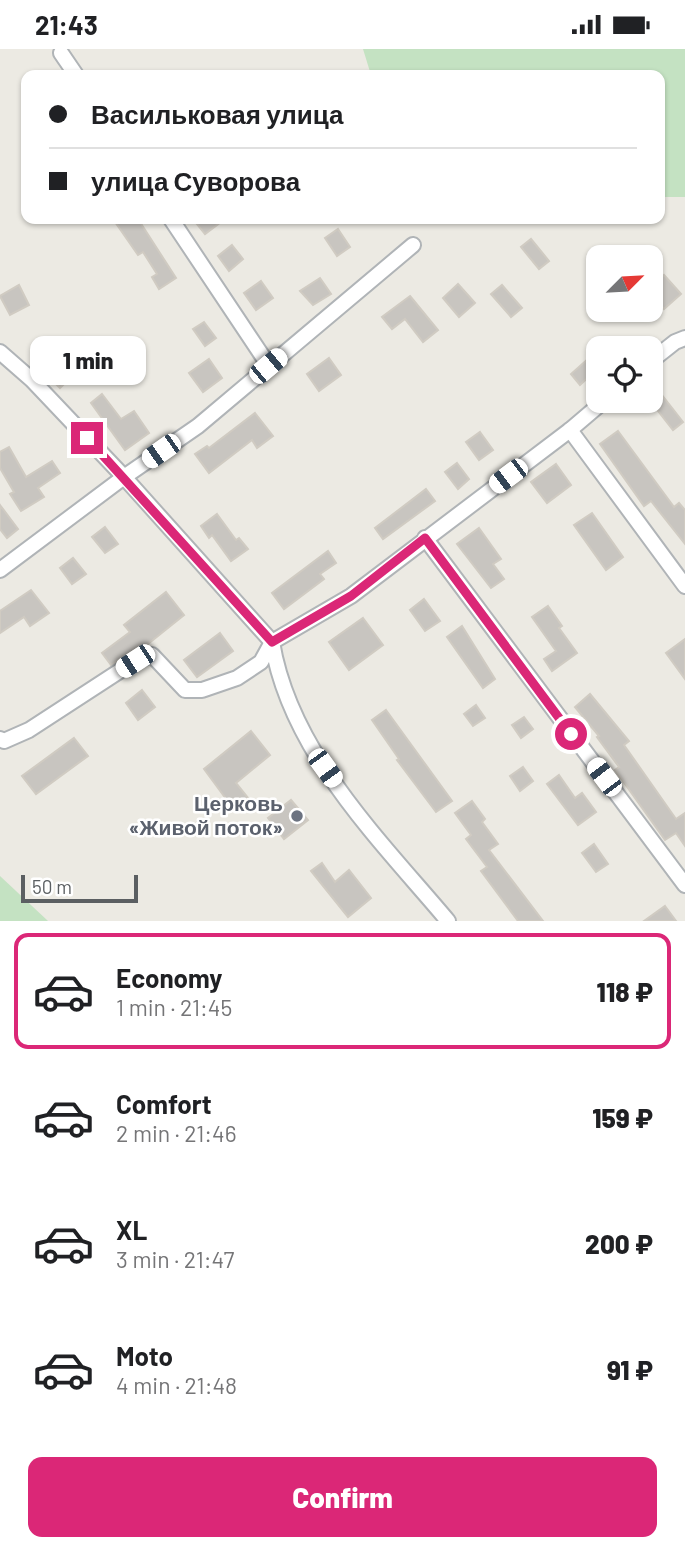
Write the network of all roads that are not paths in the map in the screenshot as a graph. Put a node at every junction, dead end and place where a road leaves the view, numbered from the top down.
1 (61, 53) dead end
2 (73, 70) edge
3 (173, 224) edge
4 (413, 245) dead end
5 (685, 338) edge
6 (0, 352) edge
7 (663, 352) edge
8 (268, 366) junction
9 (590, 413) edge
10 (570, 430) junction
11 (124, 477) junction
12 (425, 538) junction
13 (0, 570) edge
14 (685, 586) edge
15 (272, 642) junction
16 (0, 739) edge
17 (685, 885) edge
18 (449, 921) edge

1 - 2 street
3 - 8 street
4 - 8 street
5 - 7 street
6 - 11 street
8 - 11 street
9 - 10 street
10 - 12 street
10 - 14 street
11 - 13 street
11 - 15 street
12 - 15 street
12 - 17 street
15 - 16 street
15 - 18 street

